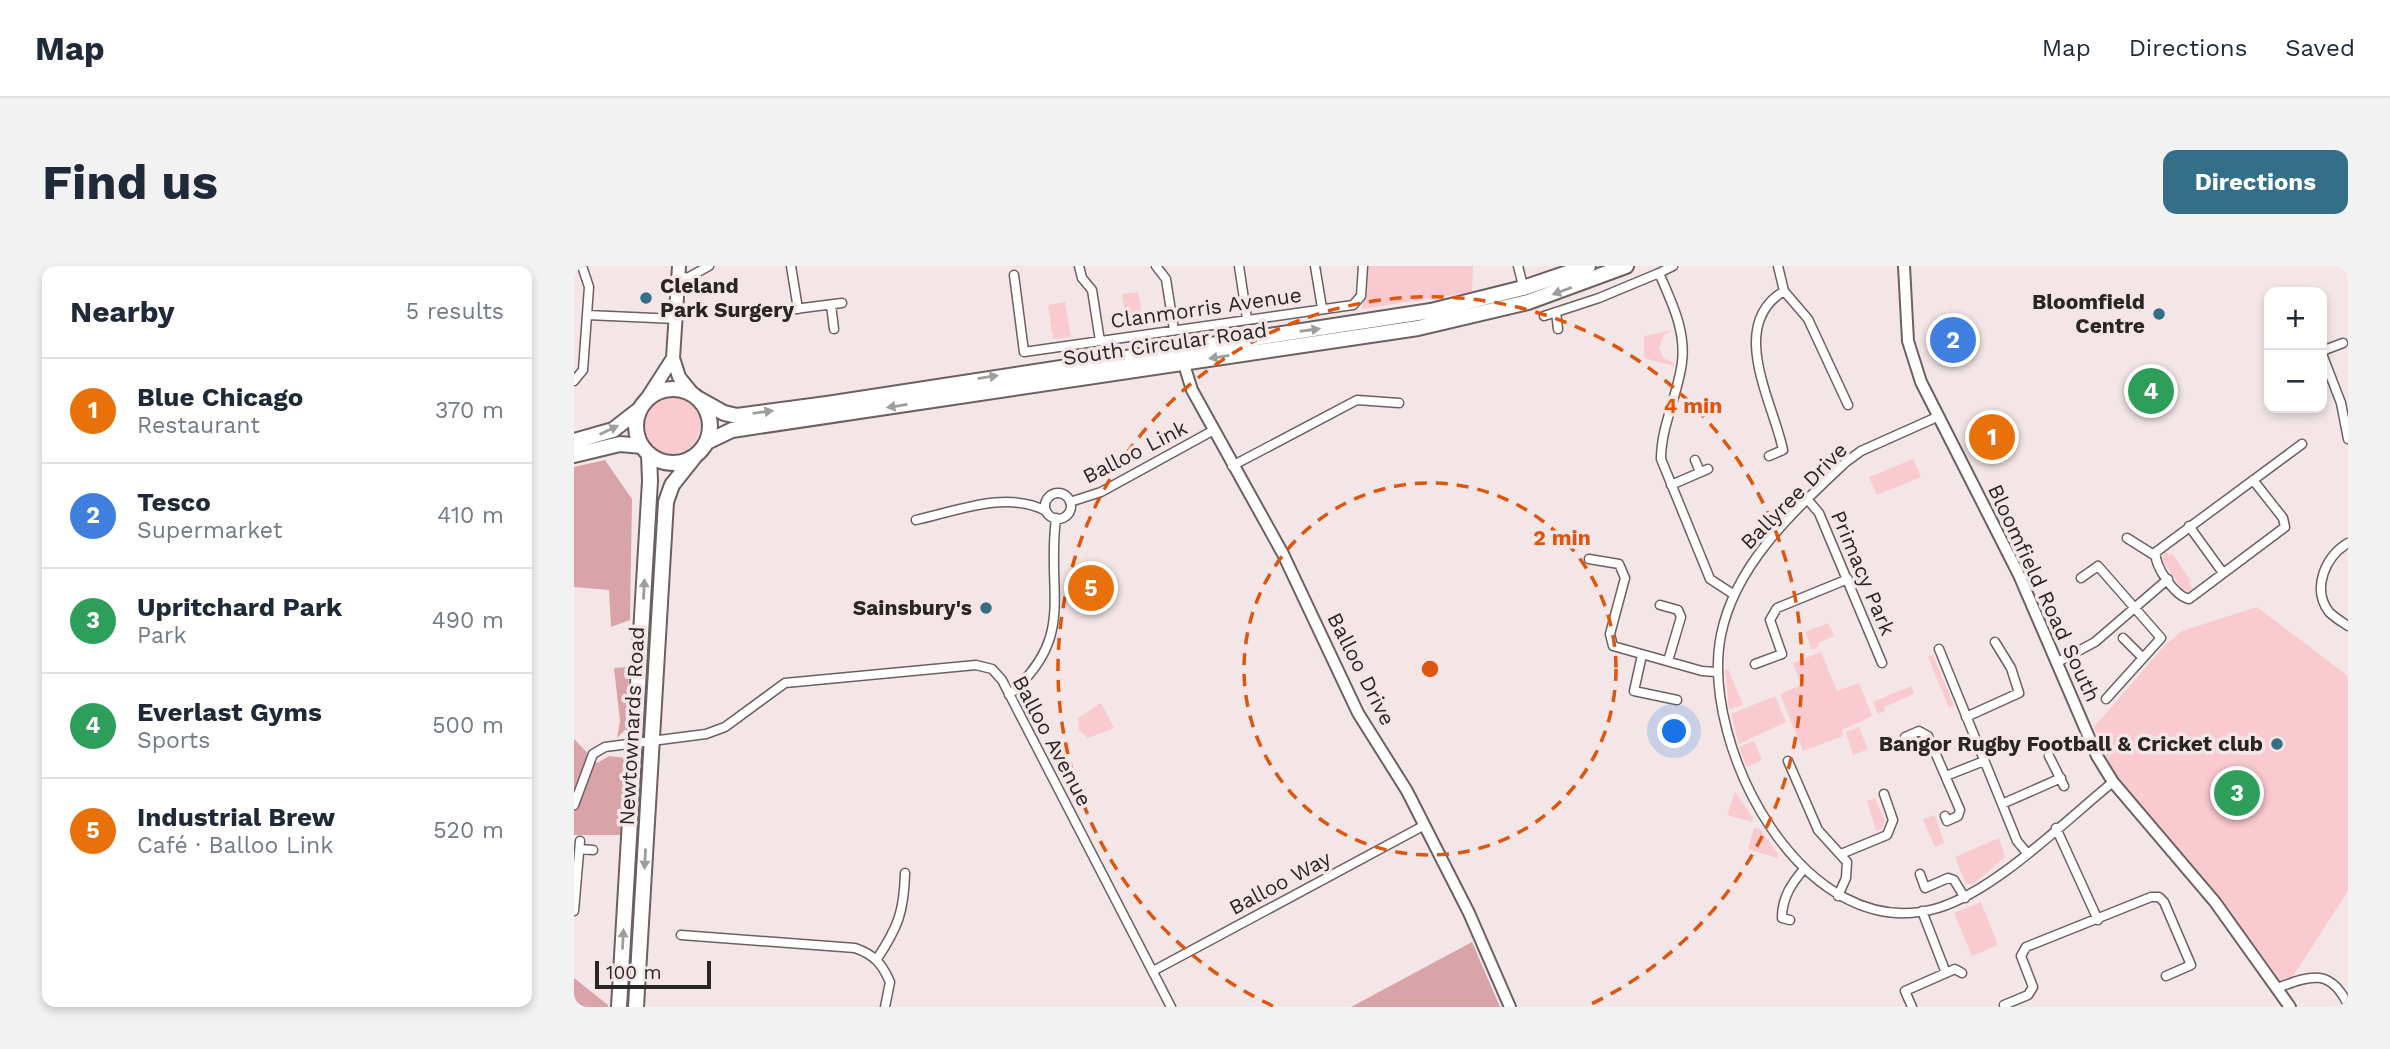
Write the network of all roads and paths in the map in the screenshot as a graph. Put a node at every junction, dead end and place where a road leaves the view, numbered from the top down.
1 (582, 266) edge
2 (708, 266) edge
3 (792, 266) edge
4 (1079, 266) edge
5 (1156, 266) edge
6 (1239, 266) edge
7 (1315, 266) edge
8 (1363, 266) edge
9 (1518, 266) edge
10 (1588, 266) edge
11 (1626, 266) edge
12 (1673, 266) edge
13 (1778, 266) edge
14 (1904, 266) edge
15 (679, 272) edge
16 (1659, 273) junction
17 (1014, 275) dead end
18 (1784, 291) junction
19 (1525, 295) junction
20 (842, 303) dead end
21 (831, 305) junction
22 (1322, 308) junction
23 (798, 309) junction
24 (771, 312) dead end
25 (1556, 312) junction
26 (587, 315) junction
27 (1544, 316) dead end
28 (677, 319) junction
29 (1247, 319) junction
30 (834, 329) dead end
31 (1558, 329) dead end
32 (1174, 330) junction
33 (1100, 341) junction
34 (2343, 343) dead end
35 (2327, 351) edge
36 (1182, 355) junction
37 (673, 358) junction
38 (2327, 366) edge
39 (574, 381) edge
40 (696, 396) junction
41 (1399, 403) dead end
42 (643, 405) junction
43 (1848, 405) dead end
44 (1937, 417) junction
45 (1214, 430) junction
46 (2348, 439) edge
47 (574, 441) edge
48 (707, 442) junction
49 (2302, 444) dead end
50 (645, 450) junction
51 (574, 455) edge
52 (695, 456) junction
53 (1769, 456) dead end
54 (1695, 460) dead end
55 (1232, 466) junction
56 (2253, 480) junction
57 (1671, 485) junction
58 (1808, 500) junction
59 (1070, 502) junction
60 (1046, 511) junction
61 (1056, 519) junction
62 (916, 520) dead end
63 (2189, 526) junction
64 (2127, 538) dead end
65 (2348, 543) edge
66 (2154, 555) junction
67 (1589, 559) dead end
68 (2223, 573) junction
69 (2081, 578) dead end
70 (1848, 579) junction
71 (2168, 579) junction
72 (1733, 594) junction
73 (1660, 605) dead end
74 (2136, 608) junction
75 (2348, 626) edge
76 (2123, 638) dead end
77 (1996, 642) dead end
78 (1939, 649) dead end
79 (1642, 655) junction
80 (2142, 657) junction
81 (1668, 662) junction
82 (1882, 663) dead end
83 (2056, 663) junction
84 (1755, 664) dead end
85 (1716, 672) junction
86 (1009, 695) junction
87 (2106, 699) dead end
88 (1677, 700) dead end
89 (1966, 717) junction
90 (1905, 737) dead end
91 (643, 742) junction
92 (2049, 756) dead end
93 (1788, 761) dead end
94 (1984, 761) junction
95 (1946, 776) junction
96 (2113, 782) junction
97 (1884, 794) dead end
98 (2002, 804) junction
99 (574, 806) edge
100 (1945, 816) dead end
101 (1423, 826) junction
102 (2056, 828) junction
103 (593, 850) dead end
104 (2027, 853) junction
105 (1841, 854) junction
106 (1804, 869) junction
107 (905, 873) dead end
108 (1920, 874) dead end
109 (1838, 896) junction
110 (1965, 898) junction
111 (574, 911) edge
112 (1922, 911) junction
113 (1790, 920) dead end
114 (2098, 920) junction
115 (681, 935) dead end
116 (877, 960) junction
117 (1153, 971) junction
118 (1946, 973) junction
119 (1962, 973) dead end
120 (2166, 976) dead end
121 (2277, 988) junction
122 (2004, 1004) dead end
123 (2348, 1005) edge
124 (619, 1007) edge
125 (636, 1007) edge
126 (885, 1007) edge
127 (1171, 1007) edge
128 (1510, 1007) edge
129 (1912, 1007) edge
130 (2290, 1007) edge

1 - 26 street
2 - 15 street
3 - 23 street
4 - 33 street
5 - 32 street
6 - 29 street
7 - 22 street
8 - 22 street, Clanmorris Avenue
9 - 19 street
10 - 19 highway, South Circular Road
11 -> 19 highway, South Circular Road
12 - 16 street
13 - 18 street
14 - 44 street, Bloomfield Road South
15 - 28 main road
16 - 25 street
16 - 57 street
17 - 33 street, Clanmorris Avenue
18 - 43 street
18 - 53 street
19 - 36 highway, South Circular Road
20 - 21 street
21 - 23 street
21 - 30 street
22 - 29 street, Clanmorris Avenue
23 - 24 street
25 - 27 street
25 - 31 street
26 - 28 street
26 - 39 street
28 - 37 main road
29 - 32 street, Clanmorris Avenue
32 - 33 street, Clanmorris Avenue
34 - 35 street
40 -> 36 highway, South Circular Road
36 - 45 street, Balloo Drive
36 -> 48 highway, South Circular Road
37 - 40 main road
37 - 42 main road
38 - 46 street
40 - 42 highway
40 - 48 highway
41 - 55 street
47 -> 42 highway
42 - 50 highway
44 - 58 street, Ballyree Drive
44 - 83 street, Bloomfield Road South
45 - 55 street, Balloo Drive
45 - 59 street, Balloo Link
48 - 52 highway
49 - 56 street
50 - 51 highway
50 - 52 highway
91 -> 50 highway, Newtownards Road
52 - 91 highway, Newtownards Road
54 - 57 street
55 - 101 street, Balloo Drive
56 - 63 street
56 - 68 street
57 - 72 street
58 - 70 street, Primacy Park
58 - 72 street, Ballyree Drive
59 - 60 street
59 - 61 street
60 - 61 street
60 - 62 street
61 - 86 street
63 - 66 street
63 - 68 street
64 - 66 street
65 - 75 street
66 - 71 street
67 - 79 street
68 - 71 street
69 - 74 street
70 - 82 street, Primacy Park
70 - 84 street
71 - 74 street
72 - 85 street, Ballyree Drive
73 - 81 street
74 - 80 street
74 - 83 street
76 - 80 street
77 - 89 street
78 - 89 street
79 - 81 street
79 - 88 street
80 - 87 street
81 - 85 street
83 - 96 street, Bloomfield Road South
85 - 106 street, Ballyree Drive
86 - 91 street, Balloo Avenue
86 - 117 street, Balloo Avenue
89 - 94 street
90 - 95 street
91 - 99 street, Balloo Avenue
124 -> 91 highway, Newtownards Road
91 -> 125 highway, Newtownards Road
92 - 98 street
93 - 105 street
94 - 95 street
94 - 98 street
95 - 100 street
96 - 102 street, Ballyree Drive
96 - 121 street, Bloomfield Road South
97 - 105 street
98 - 104 street
101 - 117 street, Balloo Way
101 - 128 street, Balloo Drive
102 - 104 street, Ballyree Drive
102 - 114 street
103 - 111 street
104 - 110 street, Ballyree Drive
105 - 109 street
106 - 109 street, Ballyree Drive
106 - 113 street
107 - 116 street
108 - 110 street
109 - 112 street, Ballyree Drive
110 - 112 street, Ballyree Drive
112 - 118 street
114 - 120 street
114 - 122 street
115 - 116 street
116 - 126 street
117 - 127 street, Balloo Avenue
118 - 119 street
118 - 129 street
121 - 123 street
121 - 130 street, Bloomfield Road South

